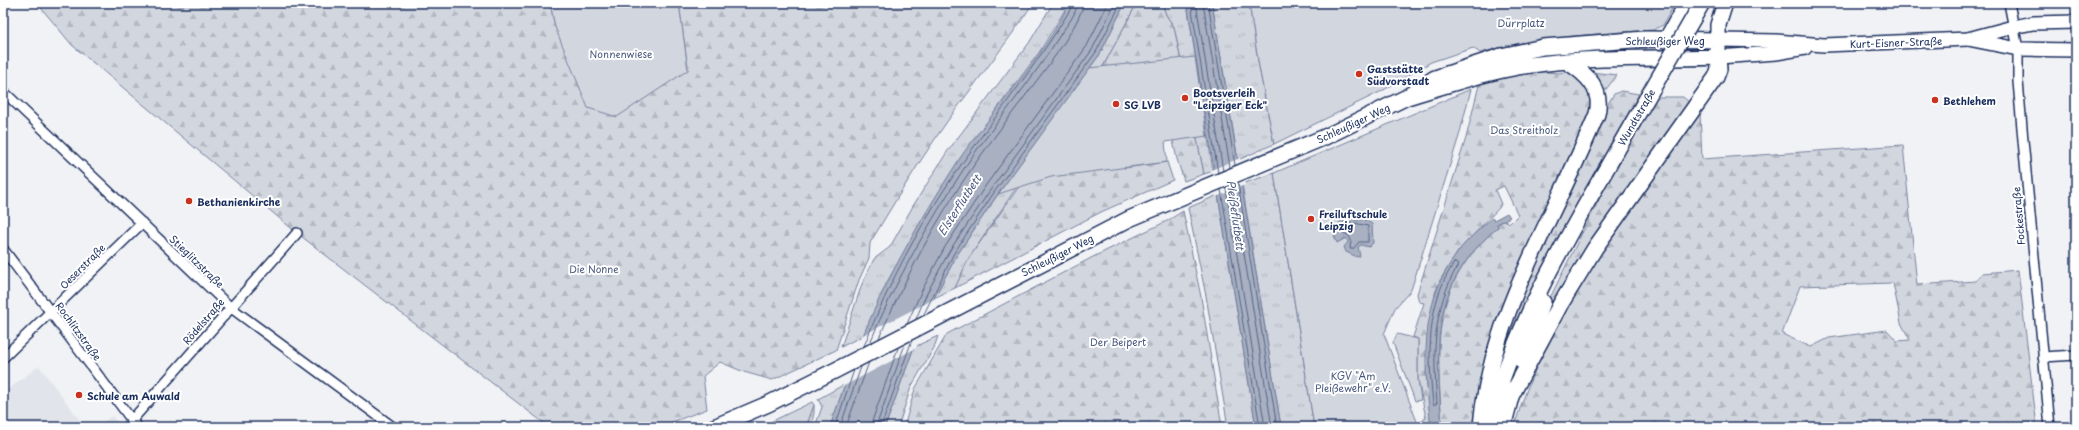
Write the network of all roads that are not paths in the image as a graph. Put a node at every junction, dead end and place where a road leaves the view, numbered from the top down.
1 (1687, 3) edge
2 (1702, 3) edge
3 (1725, 3) edge
4 (2009, 3) edge
5 (2076, 22) edge
6 (2014, 26) junction
7 (1968, 39) junction
8 (1666, 40) junction
9 (1718, 40) junction
10 (1824, 45) junction
11 (2018, 49) junction
12 (2076, 50) edge
13 (1718, 57) junction
14 (1566, 61) junction
15 (3, 91) edge
16 (1407, 97) junction
17 (142, 223) junction
18 (1572, 231) junction
19 (297, 232) dead end
20 (3, 248) edge
21 (230, 308) junction
22 (52, 312) junction
23 (2076, 355) edge
24 (2043, 357) junction
25 (3, 358) edge
26 (1510, 398) junction
27 (132, 425) edge
28 (393, 427) edge
29 (714, 427) edge
30 (1480, 427) edge
31 (1488, 427) edge
32 (1503, 427) edge
33 (2050, 427) edge

1 - 8 main road
2 - 18 main road, Wundtstraße, bridge
3 - 9 main road
4 - 6 street, Fockestraße
5 - 6 main road, Kurt-Eisner-Straße
6 - 7 main road, Kurt-Eisner-Straße
6 - 11 street, Fockestraße
7 - 10 main road, Kurt-Eisner-Straße
7 - 11 main road, Kurt-Eisner-Straße
8 - 9 main road, Schleußiger Weg
8 - 16 main road, Schleußiger Weg
9 - 10 main road, Kurt-Eisner-Straße
9 - 13 main road
10 - 13 main road, Kurt-Eisner-Straße
11 - 12 main road, Kurt-Eisner-Straße
11 - 24 street, Fockestraße
13 - 14 main road, Schleußiger Weg
13 - 26 main road
14 - 16 main road, Schleußiger Weg
14 - 30 main road
15 - 17 street, Stieglitzstraße
16 - 29 main road, Schleußiger Weg
17 - 21 street, Stieglitzstraße
17 - 22 street, Oeserstraße
18 - 26 main road, Wundtstraße
18 - 31 main road, Wundtstraße
19 - 21 street, Rödelstraße
20 - 22 street, Rochlitzstraße
21 - 27 street, Rödelstraße
21 - 28 street, Stieglitzstraße
22 - 25 street, Oeserstraße
22 - 27 street, Rochlitzstraße
23 - 24 street
24 - 33 street, Fockestraße
26 - 32 main road, Wundtstraße

